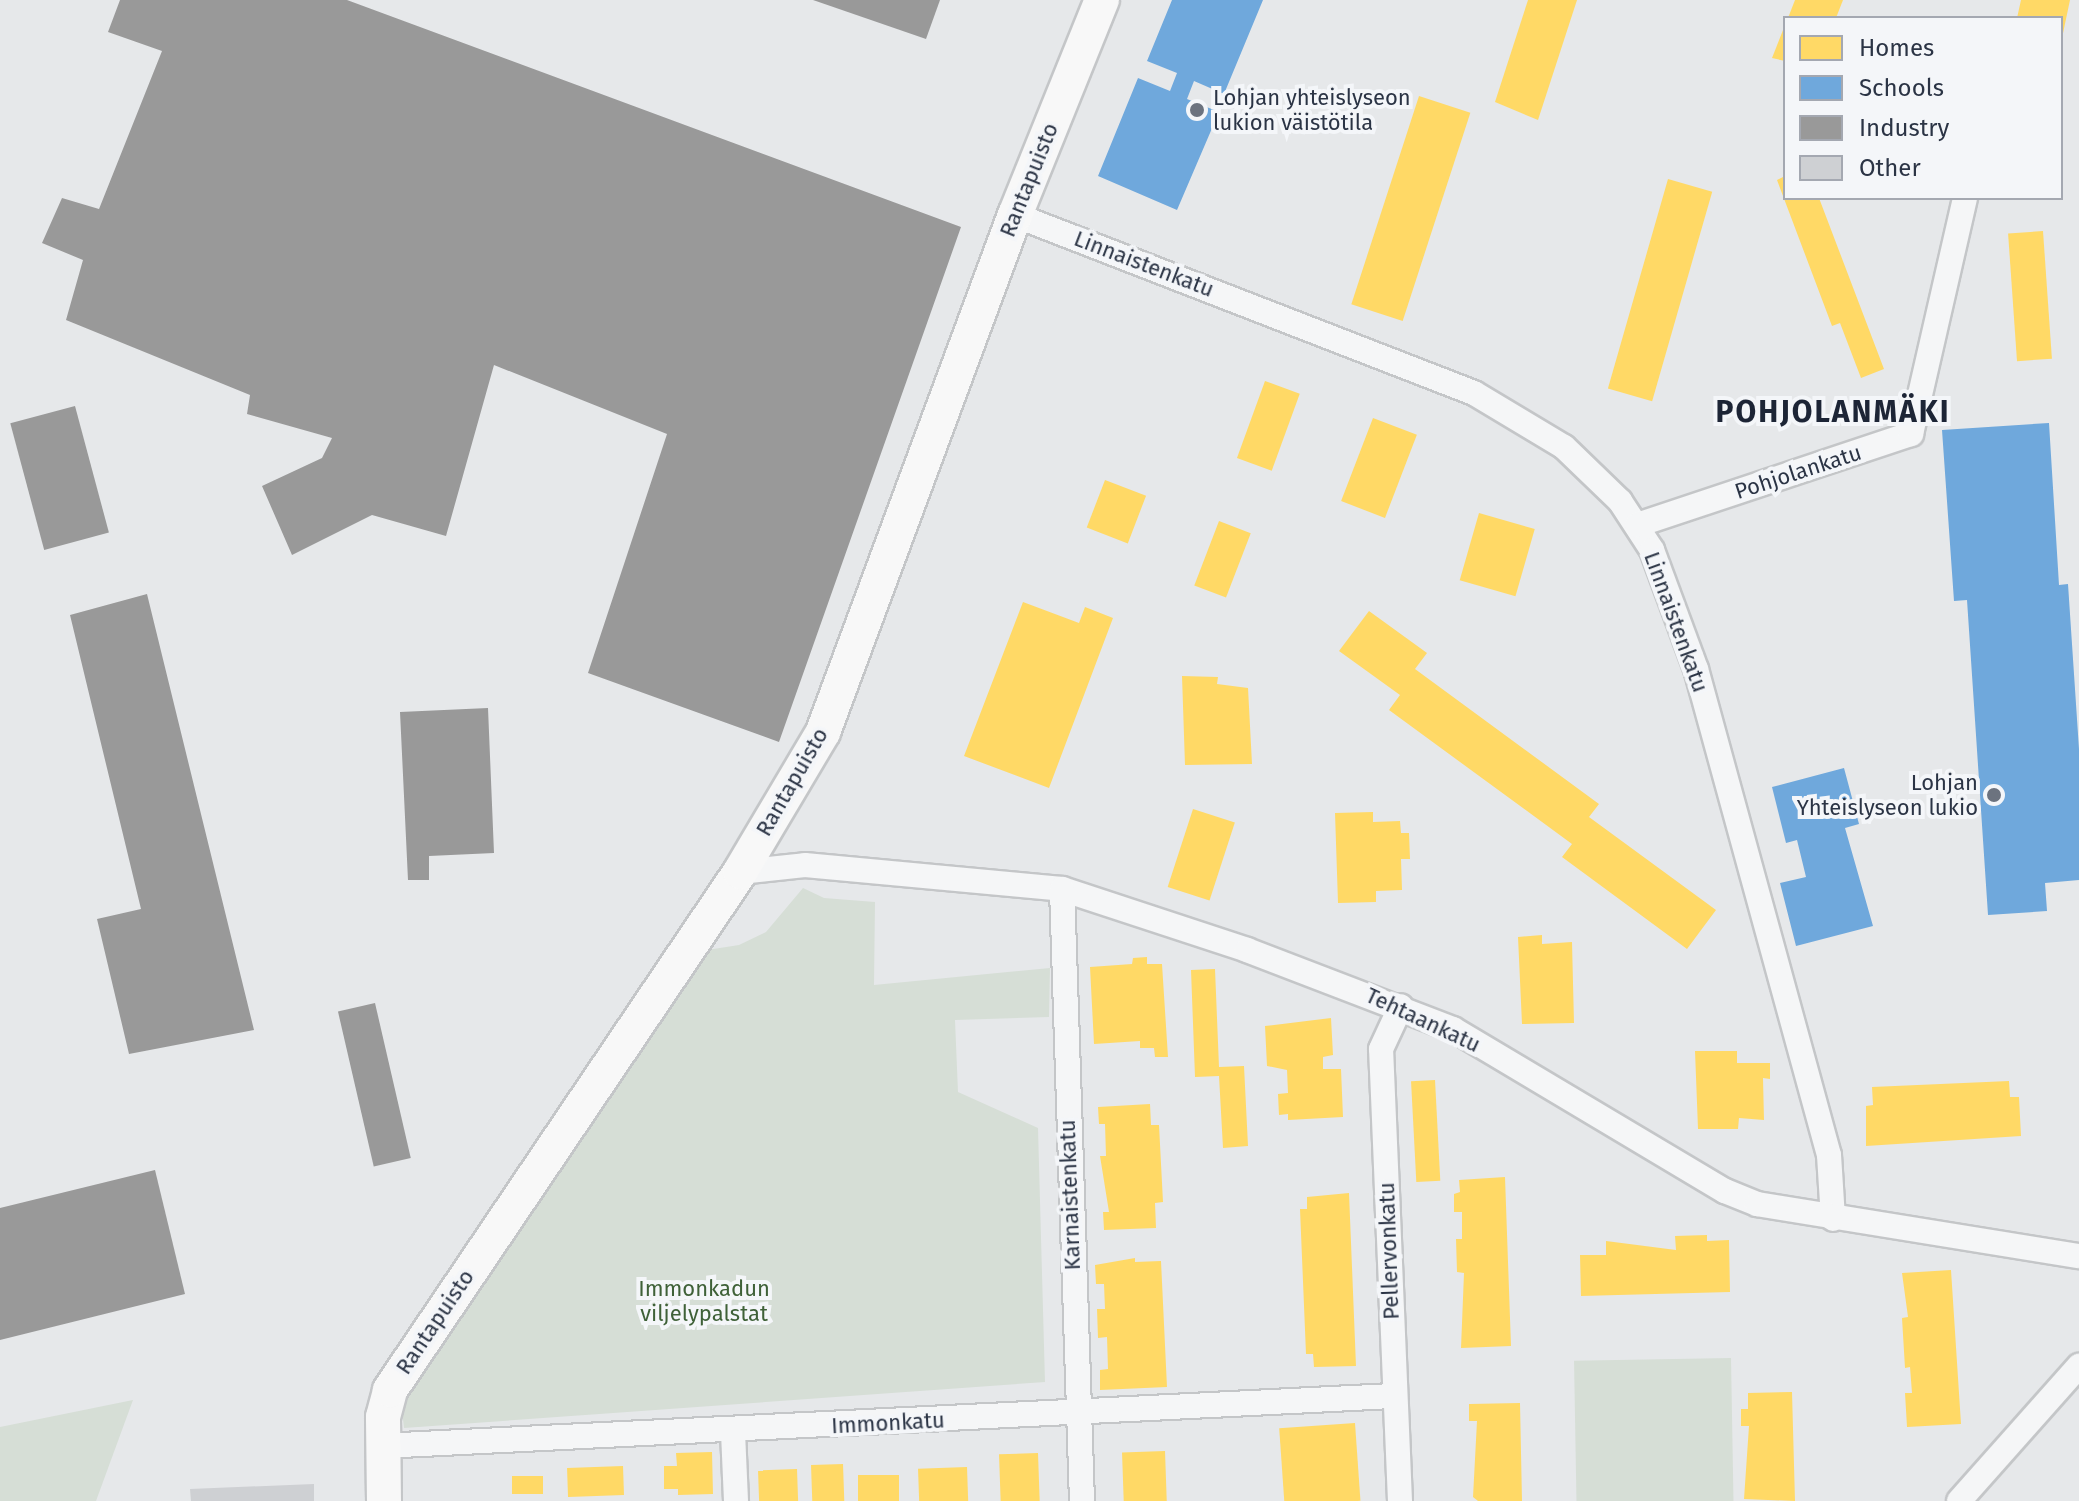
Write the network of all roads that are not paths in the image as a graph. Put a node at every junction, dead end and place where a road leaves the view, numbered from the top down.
1 (1102, 0) edge
2 (1965, 200) edge
3 (1015, 215) junction
4 (1637, 525) junction
5 (740, 872) junction
6 (1062, 889) junction
7 (1401, 1006) junction
8 (1833, 1219) junction
9 (2079, 1256) edge
10 (2079, 1366) edge
11 (1394, 1396) junction
12 (1077, 1412) junction
13 (733, 1432) junction
14 (381, 1446) junction
15 (384, 1501) edge
16 (736, 1501) edge
17 (1082, 1501) edge
18 (1400, 1501) edge
19 (1959, 1501) edge

1 - 3 street, Rantapuisto
2 - 4 street, Pohjolankatu
3 - 4 street, Linnaistenkatu
3 - 5 street, Rantapuisto
4 - 8 street, Linnaistenkatu
5 - 6 street, Tehtaankatu
5 - 14 street, Rantapuisto
6 - 7 street, Tehtaankatu
6 - 12 street, Karnaistenkatu
7 - 8 street, Tehtaankatu
7 - 11 street, Pellervonkatu
8 - 9 street, Tehtaankatu
10 - 19 street
11 - 12 street, Immonkatu
11 - 18 street, Pellervonkatu
12 - 13 street, Immonkatu
12 - 17 street, Karnaistenkatu
13 - 14 street, Immonkatu
13 - 16 street
14 - 15 street, Rantapuisto

